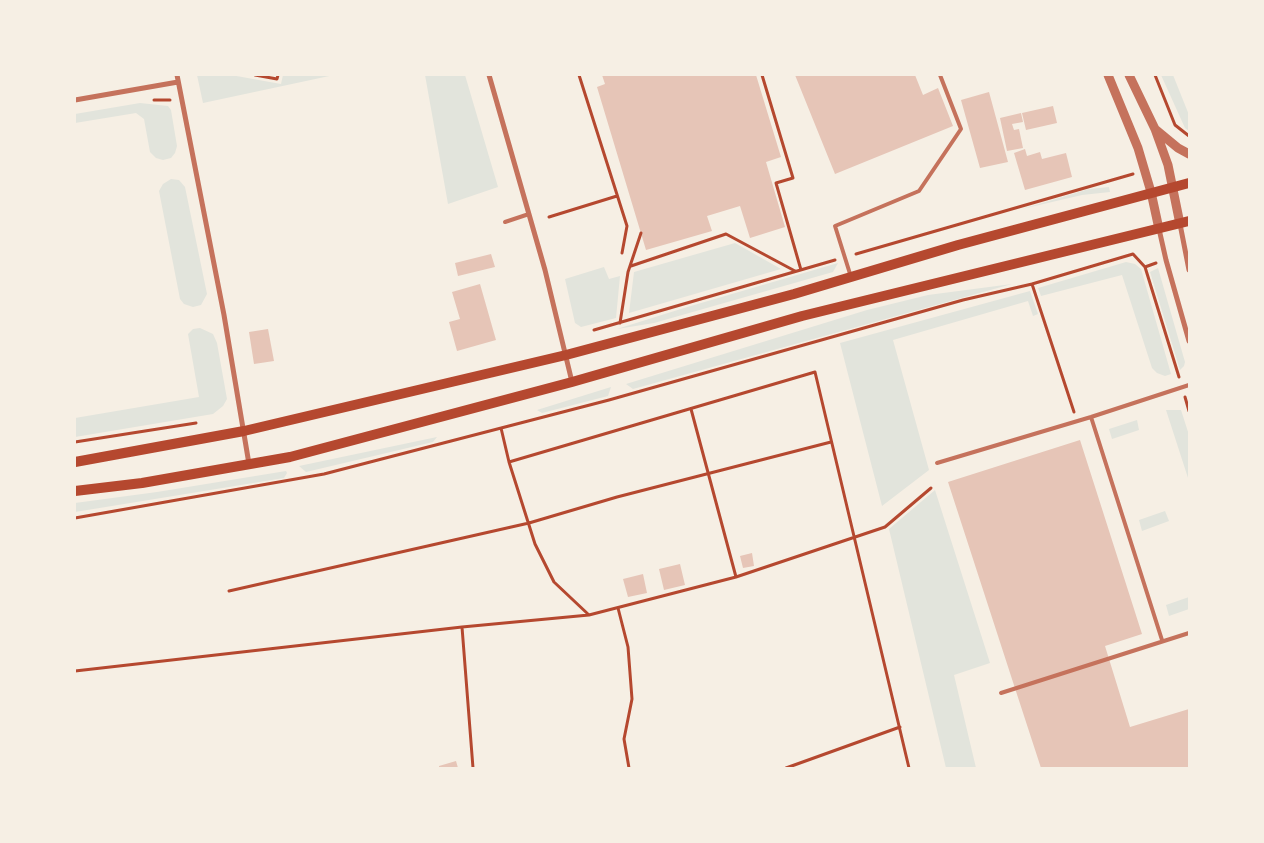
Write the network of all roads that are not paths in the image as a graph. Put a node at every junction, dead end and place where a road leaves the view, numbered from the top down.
1 (176, 75) edge
2 (489, 75) edge
3 (940, 75) edge
4 (1108, 75) edge
5 (1129, 75) edge
6 (178, 82) junction
7 (75, 100) edge
8 (1155, 129) junction
9 (1189, 154) edge
10 (1189, 183) edge
11 (1172, 188) junction
12 (1151, 192) junction
13 (529, 214) junction
14 (504, 222) dead end
15 (1184, 223) edge
16 (1159, 229) junction
17 (1189, 270) edge
18 (852, 277) junction
19 (1189, 341) edge
20 (566, 355) junction
21 (572, 382) junction
22 (1189, 385) edge
23 (1091, 417) junction
24 (244, 430) junction
25 (75, 462) edge
26 (937, 463) dead end
27 (250, 464) junction
28 (75, 491) edge
29 (1189, 633) edge
30 (1162, 640) junction
31 (1001, 693) dead end

1 - 6 street
2 - 13 street
3 - 18 lane
4 - 12 street
5 - 8 street
6 - 7 street
6 - 24 street
8 - 9 street
8 - 11 street
10 - 11 main road
11 - 12 main road
11 - 15 street
12 - 16 street
12 - 18 main road
13 - 14 lane
13 - 20 street
15 - 16 main road
15 - 17 street
16 - 19 street
16 - 21 main road
18 - 20 main road
20 - 21 street
20 - 24 main road
21 - 27 main road
22 - 23 lane
23 - 26 lane
23 - 30 lane
24 - 25 main road
24 - 27 street
27 - 28 main road
29 - 30 lane
30 - 31 lane

